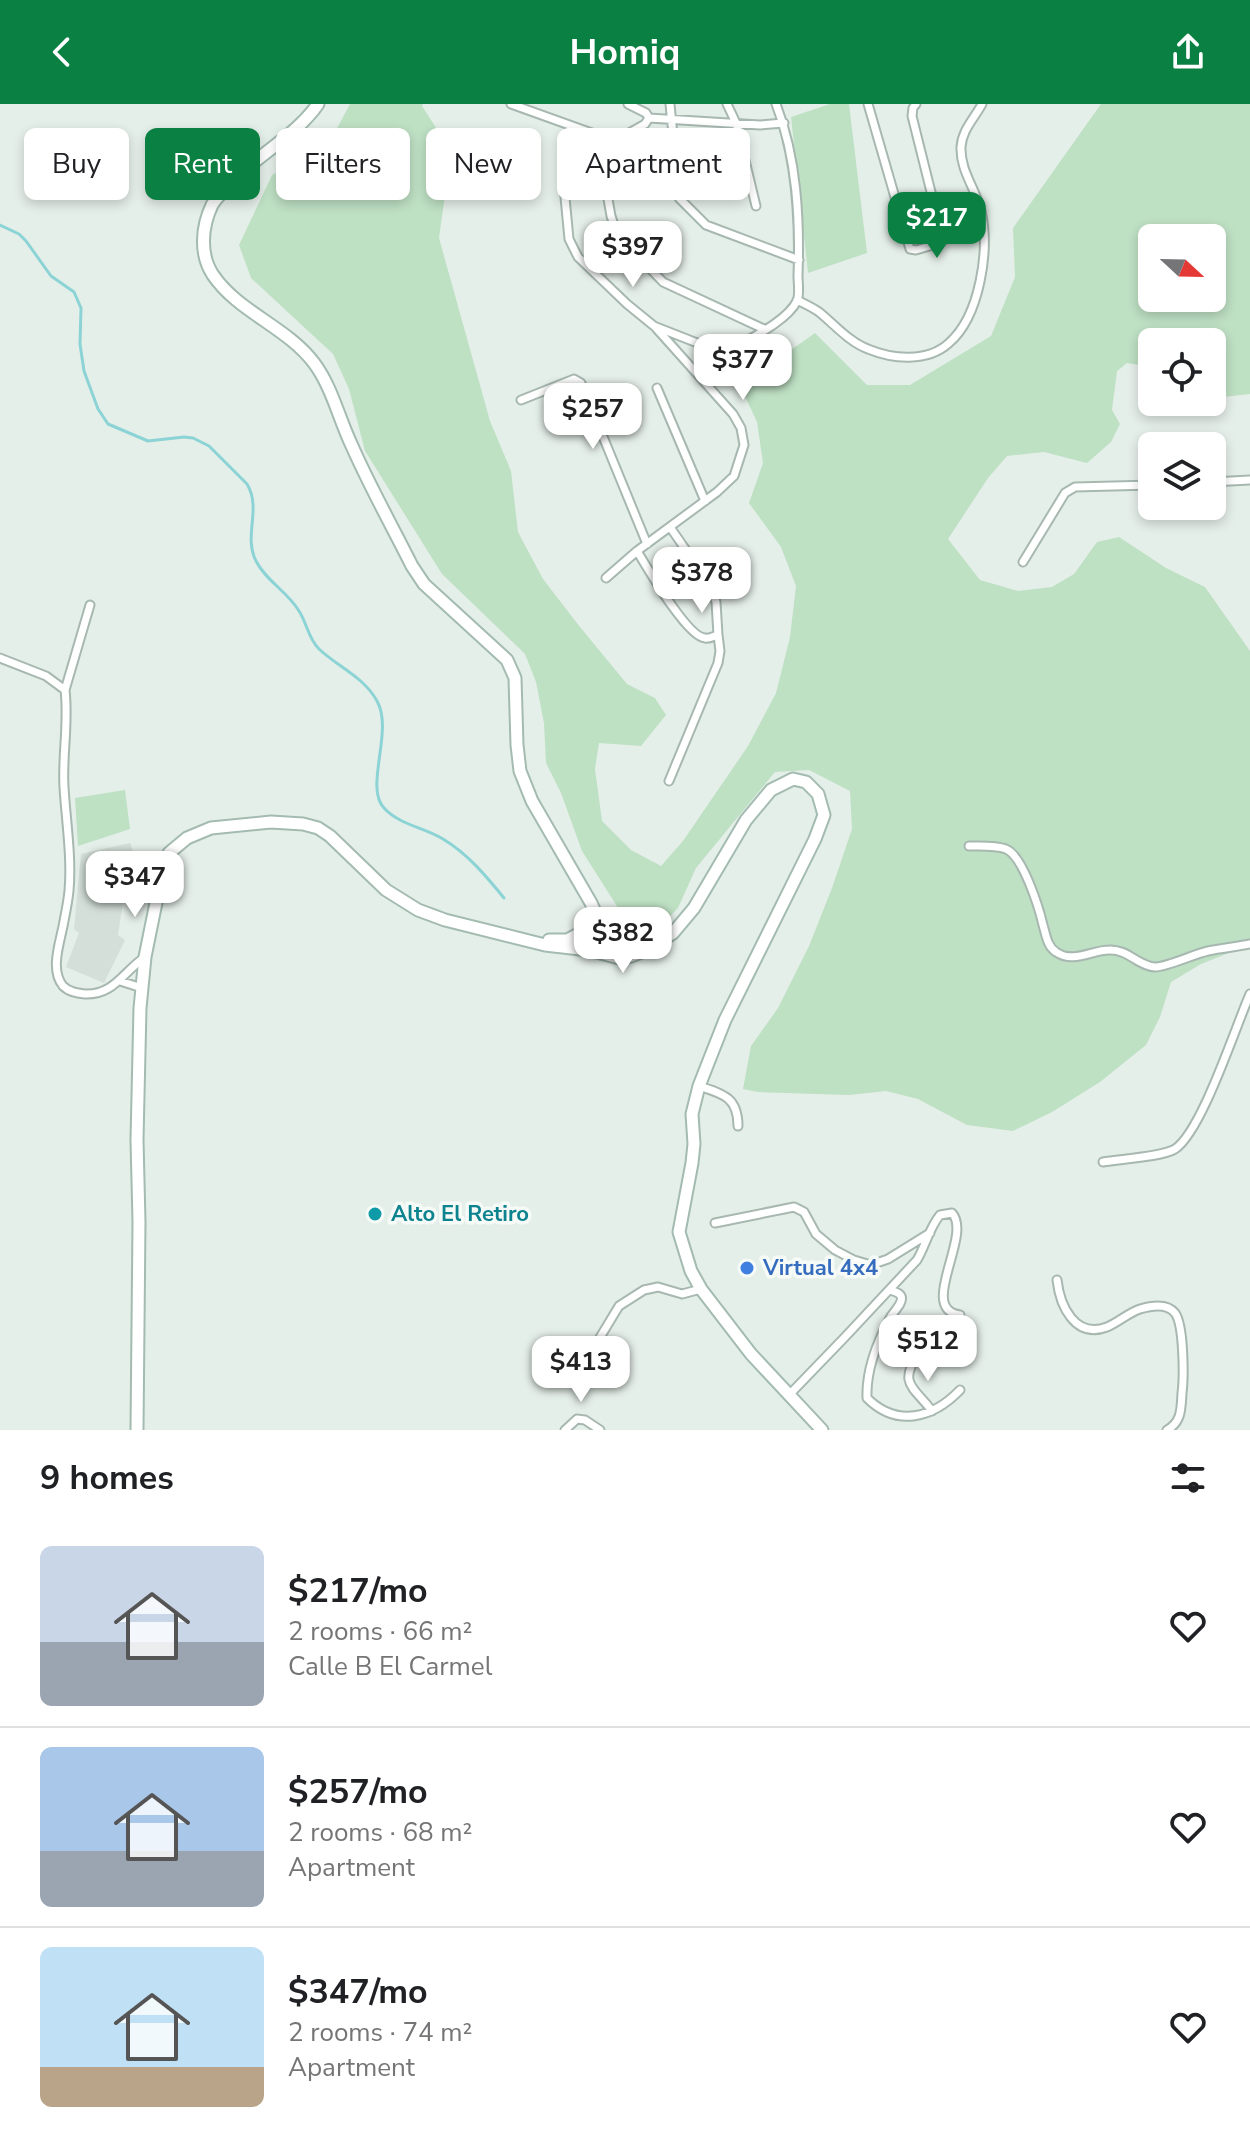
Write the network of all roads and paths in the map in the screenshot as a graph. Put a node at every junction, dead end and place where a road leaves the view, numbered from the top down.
1 (318, 104) edge
2 (511, 104) edge
3 (628, 104) edge
4 (670, 104) edge
5 (727, 104) edge
6 (776, 104) edge
7 (868, 104) edge
8 (916, 104) edge
9 (982, 104) edge
10 (649, 118) junction
11 (672, 120) junction
12 (736, 123) junction
13 (784, 123) junction
14 (578, 128) edge
15 (638, 128) edge
16 (565, 200) edge
17 (608, 200) edge
18 (756, 206) dead end
19 (799, 260) junction
20 (797, 300) junction
21 (654, 326) junction
22 (764, 329) junction
23 (657, 388) dead end
24 (521, 400) dead end
25 (1250, 480) edge
26 (1226, 481) edge
27 (1138, 485) edge
28 (705, 501) junction
29 (670, 527) junction
30 (647, 544) junction
31 (637, 551) junction
32 (1023, 562) dead end
33 (606, 578) dead end
34 (90, 605) dead end
35 (718, 635) junction
36 (0, 658) edge
37 (65, 690) junction
38 (669, 781) dead end
39 (969, 846) dead end
40 (591, 903) junction
41 (604, 928) junction
42 (584, 930) junction
43 (537, 941) junction
44 (1250, 944) edge
45 (649, 949) junction
46 (591, 950) junction
47 (145, 957) junction
48 (120, 981) junction
49 (142, 988) junction
50 (1250, 994) edge
51 (699, 1086) junction
52 (738, 1126) dead end
53 (1103, 1162) dead end
54 (715, 1223) dead end
55 (930, 1233) junction
56 (1057, 1280) dead end
57 (701, 1289) junction
58 (890, 1290) junction
59 (960, 1315) dead end
60 (593, 1349) dead end
61 (918, 1354) dead end
62 (960, 1390) dead end
63 (789, 1395) junction
64 (932, 1411) junction
65 (137, 1430) edge
66 (565, 1430) edge
67 (600, 1430) edge
68 (822, 1430) edge
69 (1167, 1430) edge

1 - 40 street
2 - 14 street
3 - 10 street
4 - 11 street
5 - 12 street
6 - 13 street
7 - 8 street
9 - 20 street
10 - 11 street
10 - 15 street
11 - 12 street
11 - 19 street
12 - 13 street
12 - 18 street
13 - 19 street
16 - 21 street
17 - 22 street
19 - 20 street
20 - 22 street
21 - 22 street
21 - 28 street
23 - 28 street
24 - 30 street
25 - 26 street
27 - 32 street
28 - 29 street
29 - 30 street
29 - 35 street
30 - 31 street
31 - 33 street
31 - 35 street
34 - 37 street
35 - 38 street
36 - 37 street
37 - 48 street
39 - 44 street
40 - 41 street
40 - 42 street
41 - 42 street
41 - 45 street
41 - 46 street
42 - 43 street
42 - 46 street
43 - 46 street
43 - 47 street
45 - 46 street
45 - 51 street
47 - 48 street
47 - 49 street
48 - 49 street
49 - 65 street
50 - 53 street
51 - 52 street
51 - 57 street
54 - 55 street
55 - 58 street
55 - 59 street
56 - 69 street
57 - 60 street
57 - 63 street
58 - 63 street
58 - 64 street
61 - 64 street
62 - 64 street
63 - 68 street
66 - 67 street

